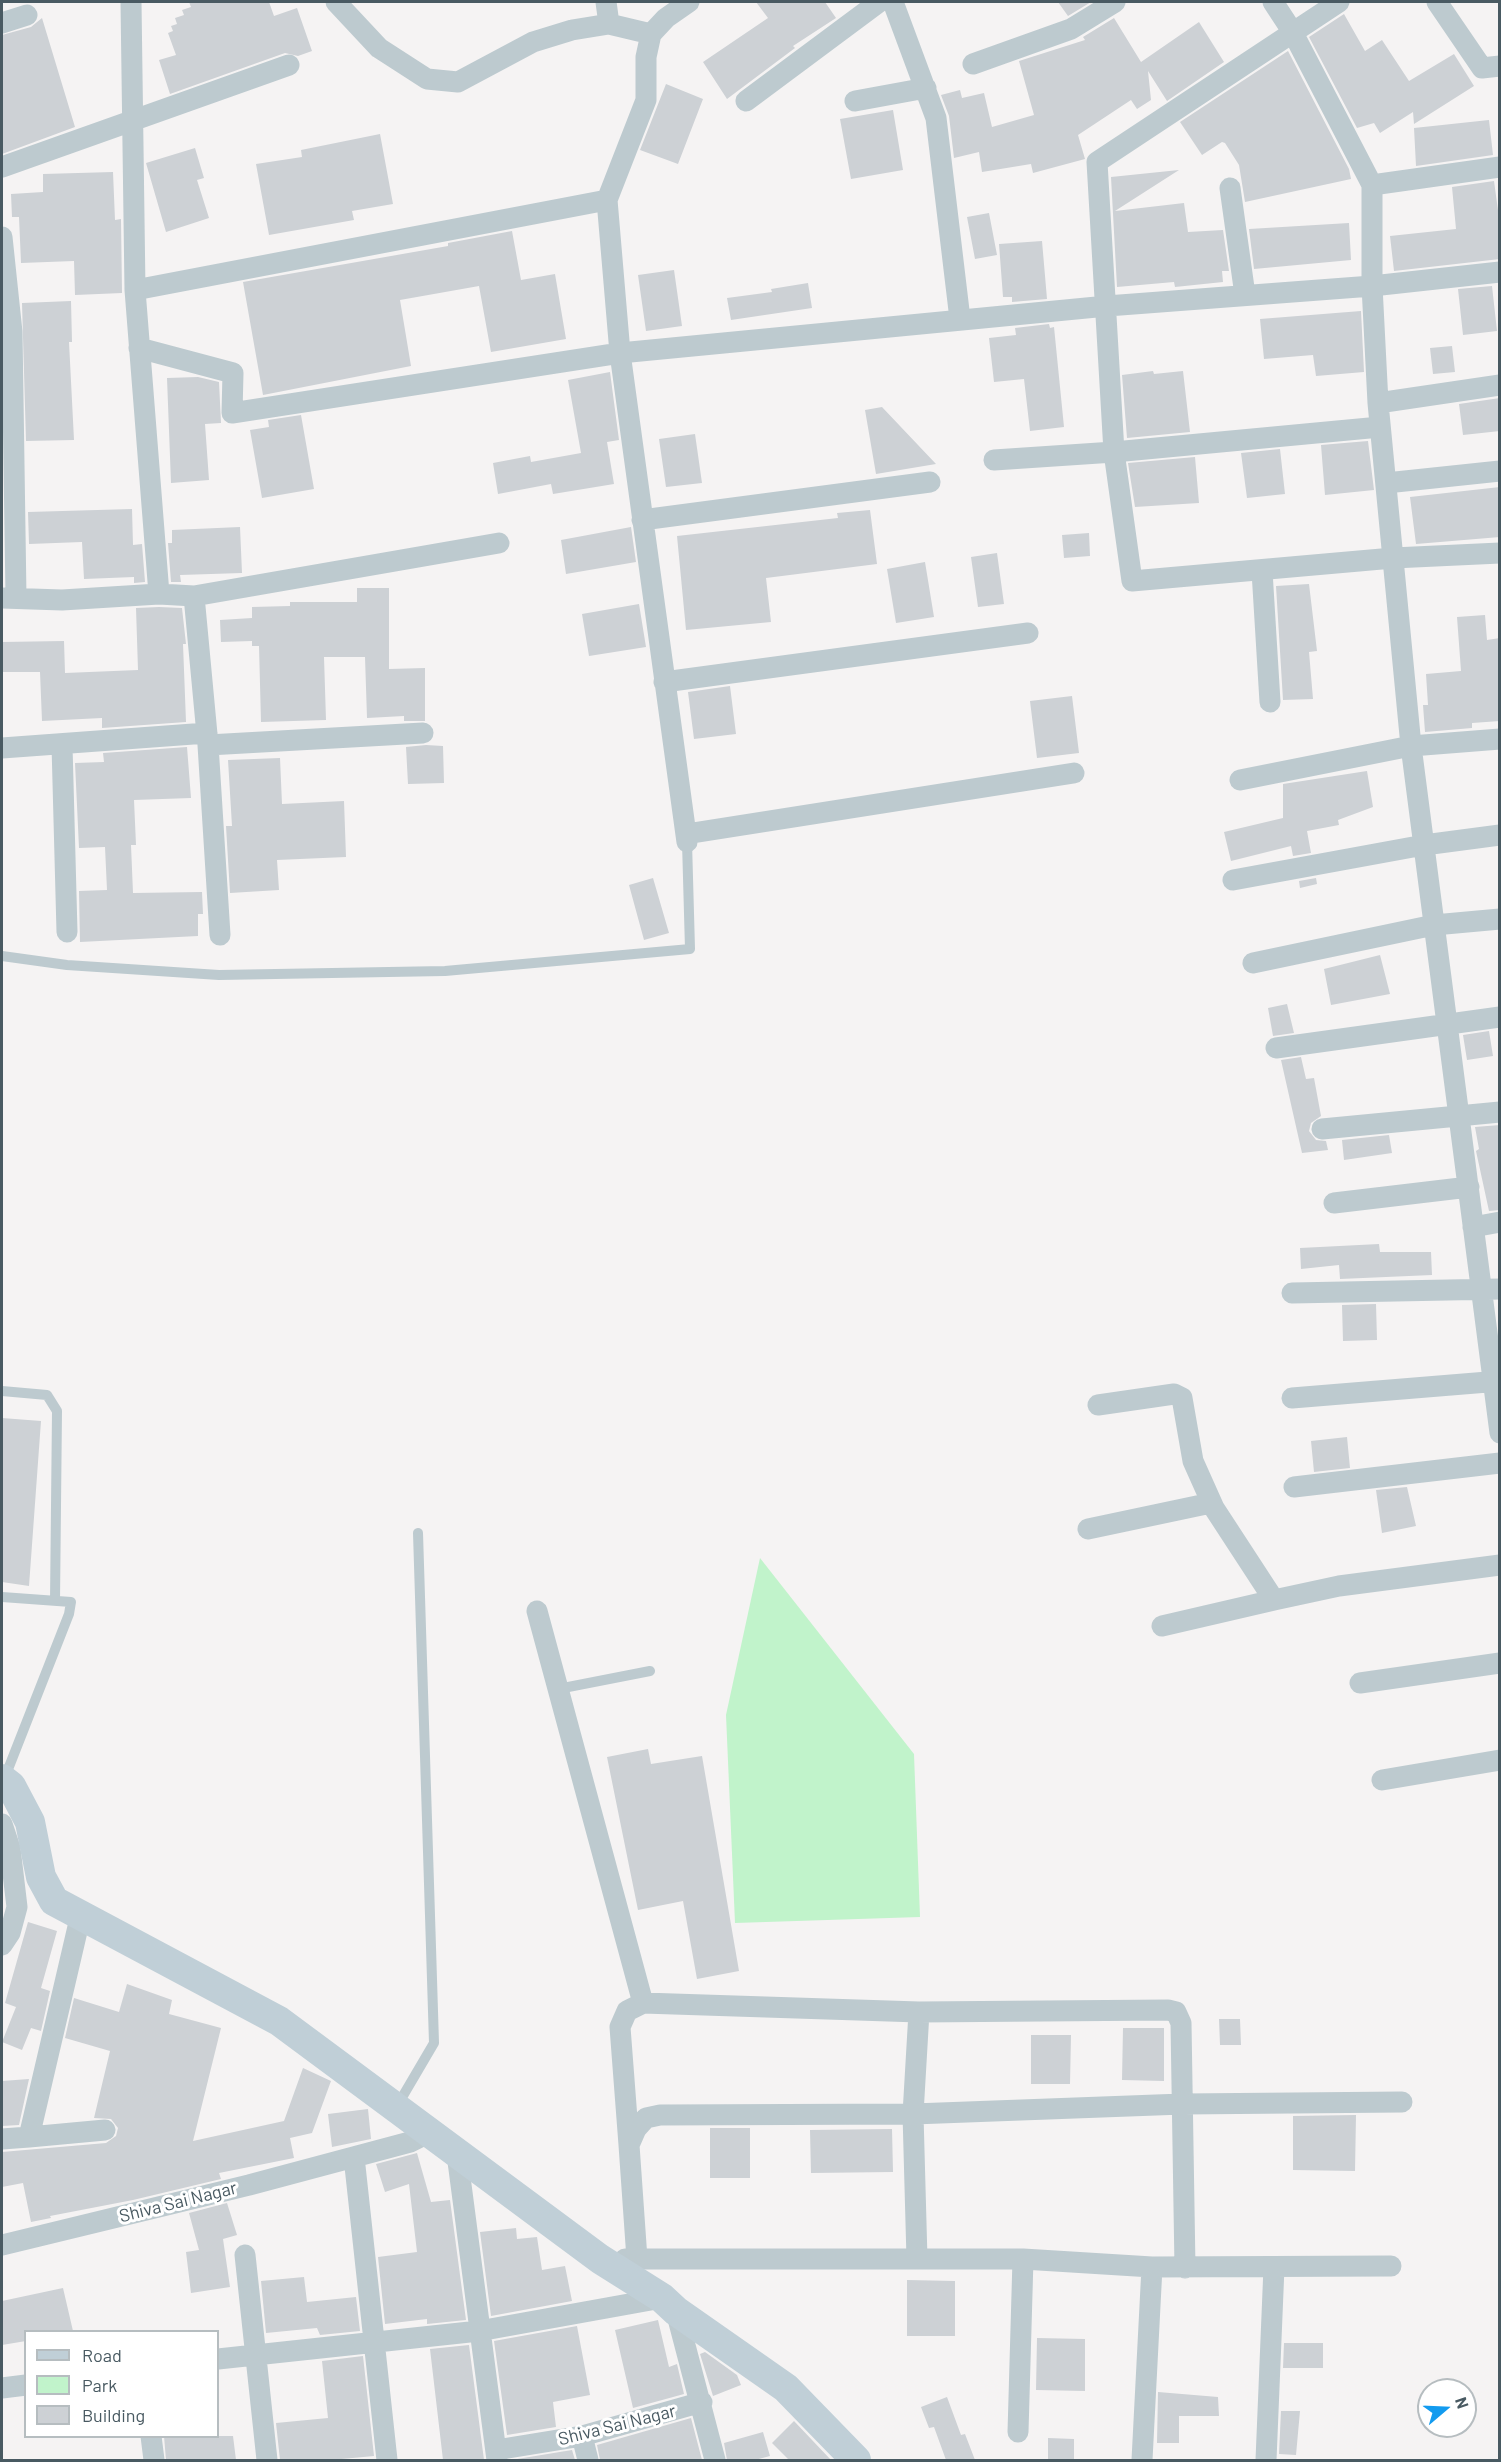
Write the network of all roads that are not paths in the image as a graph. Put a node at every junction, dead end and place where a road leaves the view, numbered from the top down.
1 (131, 2) edge
2 (336, 2) edge
3 (606, 2) edge
4 (689, 2) edge
5 (879, 2) edge
6 (893, 2) edge
7 (1115, 2) edge
8 (1273, 2) edge
9 (1339, 2) edge
10 (1437, 2) edge
11 (27, 15) dead end
12 (2, 23) edge
13 (609, 24) junction
14 (1292, 31) junction
15 (651, 34) junction
16 (973, 64) dead end
17 (289, 65) dead end
18 (1500, 66) edge
19 (926, 88) junction
20 (746, 101) dead end
21 (855, 101) dead end
22 (133, 122) junction
23 (2, 167) edge
24 (1500, 167) edge
25 (1372, 185) junction
26 (1230, 188) dead end
27 (609, 196) junction
28 (2, 237) edge
29 (1500, 272) edge
30 (1372, 286) junction
31 (135, 290) junction
32 (1245, 295) junction
33 (1107, 306) junction
34 (960, 319) junction
35 (139, 348) junction
36 (620, 354) junction
37 (1500, 385) edge
38 (1378, 403) junction
39 (1380, 427) junction
40 (1114, 452) junction
41 (994, 460) dead end
42 (1500, 471) edge
43 (930, 482) dead end
44 (1386, 483) junction
45 (642, 520) junction
46 (499, 543) dead end
47 (1500, 553) edge
48 (1393, 558) junction
49 (1262, 571) junction
50 (159, 594) junction
51 (194, 596) junction
52 (9, 598) edge
53 (1028, 633) dead end
54 (664, 682) junction
55 (1270, 702) dead end
56 (423, 733) dead end
57 (207, 739) junction
58 (1500, 740) edge
59 (62, 746) junction
60 (1411, 746) junction
61 (2, 748) edge
62 (1074, 773) dead end
63 (1240, 780) dead end
64 (1500, 835) edge
65 (686, 838) junction
66 (1424, 845) junction
67 (1233, 880) dead end
68 (1500, 919) edge
69 (1434, 925) junction
70 (67, 932) dead end
71 (220, 935) dead end
72 (2, 956) edge
73 (1253, 963) dead end
74 (1500, 1017) edge
75 (1448, 1022) junction
76 (1276, 1048) dead end
77 (1500, 1112) edge
78 (1460, 1118) junction
79 (1322, 1129) dead end
80 (1469, 1187) junction
81 (1334, 1203) dead end
82 (1500, 1222) edge
83 (1473, 1227) junction
84 (1490, 1290) edge
85 (1292, 1293) dead end
86 (1496, 1381) edge
87 (2, 1391) edge
88 (1292, 1398) dead end
89 (1098, 1406) dead end
90 (1500, 1433) edge
91 (1500, 1463) edge
92 (1294, 1487) dead end
93 (1211, 1503) junction
94 (1089, 1529) dead end
95 (418, 1533) dead end
96 (1500, 1565) edge
97 (2, 1598) edge
98 (1277, 1600) junction
99 (55, 1601) junction
100 (537, 1611) dead end
101 (1162, 1626) dead end
102 (1500, 1663) edge
103 (650, 1671) dead end
104 (1360, 1683) dead end
105 (558, 1689) junction
106 (1500, 1760) edge
107 (3, 1780) edge
108 (1382, 1780) dead end
109 (2, 1824) edge
110 (81, 1914) junction
111 (2, 1945) edge
112 (643, 2003) junction
113 (919, 2012) junction
114 (1402, 2102) dead end
115 (1183, 2104) junction
116 (396, 2109) junction
117 (913, 2114) junction
118 (105, 2130) dead end
119 (428, 2133) junction
120 (29, 2137) junction
121 (2, 2139) edge
122 (629, 2145) junction
123 (457, 2154) junction
124 (354, 2157) junction
125 (2, 2245) edge
126 (245, 2255) dead end
127 (600, 2259) junction
128 (637, 2259) junction
129 (916, 2259) junction
130 (1023, 2259) junction
131 (1391, 2266) dead end
132 (1152, 2267) junction
133 (1274, 2267) junction
134 (1185, 2268) junction
135 (669, 2305) junction
136 (479, 2331) junction
137 (374, 2343) junction
138 (255, 2353) junction
139 (219, 2359) edge
140 (24, 2385) edge
141 (2, 2388) edge
142 (702, 2402) junction
143 (1018, 2432) dead end
144 (582, 2436) junction
145 (151, 2438) edge
146 (497, 2455) edge
147 (154, 2460) edge
148 (267, 2460) edge
149 (387, 2460) edge
150 (588, 2460) edge
151 (715, 2460) edge
152 (856, 2460) edge
153 (1142, 2460) edge
154 (1266, 2460) edge

1 - 22 street
2 - 13 street
3 - 13 street
4 - 15 street
5 - 20 street
6 - 19 street
7 - 16 street
8 - 14 street
9 - 14 street
10 - 18 street
11 - 12 street
13 - 15 street
14 - 25 street
14 - 33 street
15 - 27 street
17 - 22 street
19 - 21 street
19 - 34 street
22 - 23 street
22 - 31 street
24 - 25 street
25 - 30 street
26 - 32 street
27 - 31 street
27 - 36 street
28 - 52 street
29 - 30 street
30 - 32 street
30 - 38 street
31 - 35 street
32 - 33 street
33 - 34 street
33 - 40 street
34 - 36 street
35 - 36 street
35 - 50 street
36 - 45 street
37 - 38 street
38 - 39 street
39 - 40 street
39 - 44 street
40 - 41 street
40 - 49 street
42 - 44 street
43 - 45 street
44 - 48 street
45 - 54 street
46 - 51 street
47 - 48 street
48 - 49 street
48 - 60 street
49 - 55 street
50 - 51 street
50 - 52 street
51 - 57 street
53 - 54 street
54 - 65 street
56 - 57 street
57 - 59 street
57 - 71 street
58 - 60 street
59 - 61 street
59 - 70 street
60 - 63 street
60 - 66 street
62 - 65 street
64 - 66 street
65 - 72 lane
66 - 67 street
66 - 69 street
68 - 69 street
69 - 73 street
69 - 75 street
74 - 75 street
75 - 76 street
75 - 78 street
77 - 78 street
78 - 79 street
78 - 80 street
80 - 81 street
80 - 83 street
82 - 83 street
83 - 84 street
84 - 85 street
84 - 86 street
86 - 88 street
86 - 90 street
87 - 99 lane
89 - 93 street
91 - 92 street
93 - 94 street
93 - 98 street
95 - 116 lane
96 - 98 street
97 - 99 lane
98 - 101 street
99 - 107 lane
100 - 105 street
102 - 104 street
103 - 105 lane
105 - 112 street
106 - 108 street
107 - 110 street
109 - 111 street
110 - 116 street
110 - 120 street
112 - 113 street
112 - 122 street
113 - 115 street
113 - 117 street
114 - 115 street
115 - 117 street
115 - 134 street
116 - 119 street
117 - 122 street
117 - 129 street
118 - 120 street
119 - 123 street
119 - 124 street, Shiva Sai Nagar
120 - 121 street
122 - 128 street
123 - 127 street
123 - 136 street, Shiva Sai Nagar
124 - 125 street, Shiva Sai Nagar
124 - 137 street
126 - 138 street
127 - 128 street
127 - 135 street
128 - 129 street
129 - 130 street
130 - 132 street
130 - 143 street
131 - 133 street
132 - 134 street
132 - 153 street
133 - 134 street
133 - 154 street
135 - 136 street
135 - 142 street
135 - 152 street
136 - 137 street
136 - 146 street, Shiva Sai Nagar
137 - 138 street
137 - 149 street
138 - 139 street
138 - 148 street
140 - 141 street
142 - 144 street, Shiva Sai Nagar
142 - 151 street
144 - 146 street, Shiva Sai Nagar
144 - 150 street
145 - 147 street

